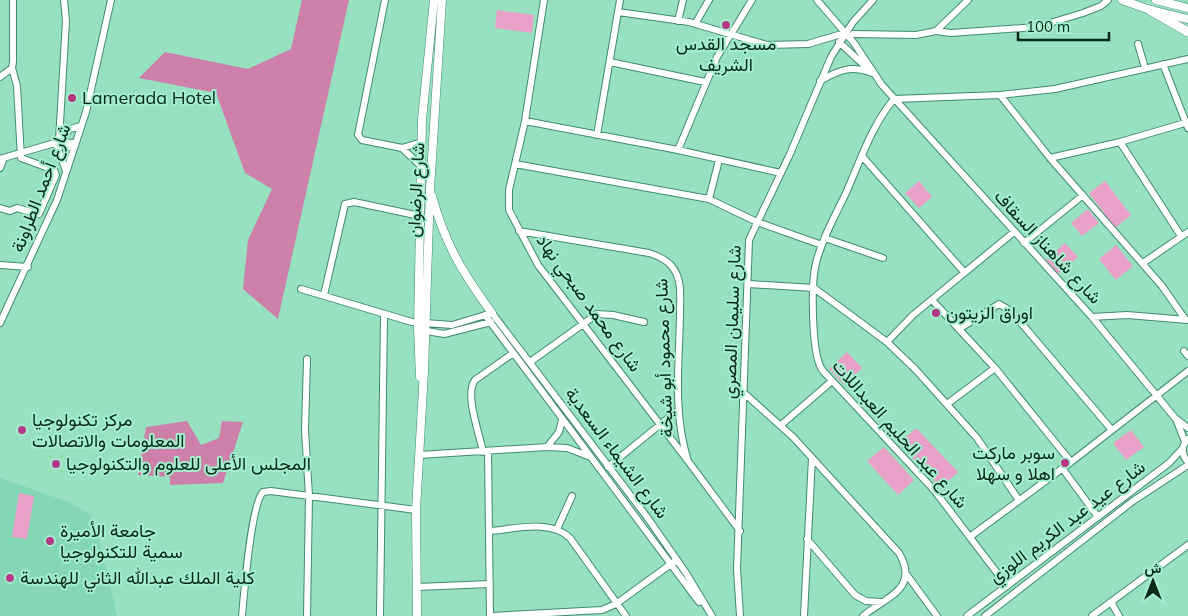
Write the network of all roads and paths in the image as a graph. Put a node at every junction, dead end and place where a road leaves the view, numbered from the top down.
1 (13, 0) edge
2 (64, 0) edge
3 (111, 0) edge
4 (385, 0) edge
5 (434, 0) edge
6 (442, 0) edge
7 (544, 0) edge
8 (620, 0) edge
9 (683, 0) edge
10 (710, 0) edge
11 (752, 0) edge
12 (817, 0) edge
13 (873, 0) edge
14 (968, 0) edge
15 (1108, 0) edge
16 (1122, 0) edge
17 (1156, 0) edge
18 (1188, 8) edge
19 (1150, 10) junction
20 (618, 12) junction
21 (1188, 19) edge
22 (678, 20) junction
23 (853, 22) junction
24 (695, 24) junction
25 (936, 31) junction
26 (1188, 32) edge
27 (730, 33) junction
28 (845, 34) junction
29 (853, 34) junction
30 (839, 42) junction
31 (854, 43) junction
32 (1138, 44) dead end
33 (428, 50) junction
34 (438, 50) junction
35 (1188, 59) edge
36 (610, 62) junction
37 (1163, 64) junction
38 (12, 68) junction
39 (1145, 68) junction
40 (872, 73) junction
41 (426, 75) junction
42 (436, 76) junction
43 (0, 77) edge
44 (705, 82) junction
45 (819, 82) junction
46 (1000, 95) junction
47 (894, 98) junction
48 (525, 122) junction
49 (1187, 125) edge
50 (81, 126) junction
51 (597, 135) junction
52 (422, 142) junction
53 (1120, 142) junction
54 (57, 143) junction
55 (74, 146) junction
56 (402, 148) junction
57 (678, 150) junction
58 (20, 153) junction
59 (862, 156) junction
60 (2, 158) edge
61 (1050, 158) junction
62 (719, 160) junction
63 (515, 164) junction
64 (421, 166) junction
65 (0, 168) edge
66 (66, 171) junction
67 (781, 172) junction
68 (430, 189) junction
69 (1082, 196) junction
70 (709, 199) junction
71 (0, 208) edge
72 (420, 216) junction
73 (757, 222) junction
74 (519, 231) junction
75 (1014, 232) junction
76 (1188, 232) edge
77 (1181, 236) junction
78 (825, 238) junction
79 (1024, 244) junction
80 (822, 245) junction
81 (883, 258) dead end
82 (1143, 263) junction
83 (0, 265) edge
84 (28, 267) junction
85 (964, 272) junction
86 (749, 284) junction
87 (814, 288) junction
88 (301, 289) dead end
89 (324, 295) junction
90 (932, 300) junction
91 (488, 314) junction
92 (384, 315) junction
93 (1092, 317) junction
94 (1187, 319) edge
95 (497, 320) junction
96 (584, 322) junction
97 (644, 322) dead end
98 (0, 323) edge
99 (458, 323) junction
100 (489, 323) junction
101 (420, 325) junction
102 (959, 329) junction
103 (460, 331) junction
104 (886, 342) junction
105 (512, 354) junction
106 (307, 359) dead end
107 (530, 362) junction
108 (994, 368) junction
109 (1188, 371) edge
110 (832, 381) junction
111 (744, 394) junction
112 (1156, 394) junction
113 (947, 404) junction
114 (678, 410) junction
115 (1175, 418) junction
116 (562, 420) junction
117 (661, 425) junction
118 (781, 425) junction
119 (1188, 428) edge
120 (1111, 429) junction
121 (1186, 440) edge
122 (547, 446) junction
123 (1182, 449) junction
124 (486, 452) junction
125 (419, 455) junction
126 (590, 457) junction
127 (812, 458) junction
128 (688, 461) junction
129 (1071, 462) junction
130 (1188, 463) edge
131 (608, 467) junction
132 (1062, 468) junction
133 (309, 496) junction
134 (572, 496) dead end
135 (1018, 499) junction
136 (381, 504) junction
137 (416, 510) junction
138 (1098, 517) junction
139 (557, 529) junction
140 (490, 531) junction
141 (740, 531) junction
142 (971, 536) junction
143 (807, 539) junction
144 (1186, 547) edge
145 (1188, 557) edge
146 (674, 562) junction
147 (907, 575) junction
148 (490, 584) junction
149 (1007, 586) junction
150 (417, 587) junction
151 (881, 602) junction
152 (1111, 602) junction
153 (616, 604) junction
154 (553, 615) edge
155 (242, 616) edge
156 (307, 616) edge
157 (380, 616) edge
158 (417, 616) edge
159 (491, 616) edge
160 (626, 616) edge
161 (707, 616) edge
162 (712, 616) edge
163 (740, 616) edge
164 (804, 616) edge
165 (863, 616) edge
166 (937, 616) edge
167 (967, 616) edge
168 (984, 616) edge
169 (1092, 616) edge
170 (1119, 616) edge

1 - 38 street
2 - 54 street
3 - 50 street, شارع أحمد الطراونة
4 - 56 street
5 - 33 main road
6 - 34 main road, شارع الرضوان
7 - 48 street, شارع محمد صبحي نهاد
8 - 20 street
9 - 22 street
10 - 24 street
11 - 27 street
12 - 28 street
13 - 23 street, شارع سليمان المصري
14 - 25 street
15 - 25 street
16 - 19 main road
17 - 18 main road
19 - 21 main road
19 - 26 highway
20 - 22 street
20 - 36 street
22 - 24 street
23 - 28 street, شارع سليمان المصري
23 - 29 street
24 - 27 street
25 - 29 street
27 - 28 street
27 - 44 street
28 - 30 street, شارع سليمان المصري
28 - 31 street
29 - 31 street
30 - 40 street
30 - 45 street, شارع سليمان المصري
31 - 40 street
32 - 39 street
33 - 34 main road
33 - 41 main road
34 - 42 main road, شارع الرضوان
35 - 37 street
36 - 44 street
36 - 51 street
37 - 39 street
37 - 49 street
38 - 43 street
38 - 58 street
39 - 46 street
40 - 45 street
40 - 47 street
41 - 42 main road
41 - 52 main road
42 - 68 main road, شارع الرضوان
44 - 57 street
45 - 67 street, شارع سليمان المصري
46 - 47 street
46 - 61 street
47 - 59 street, شارع عبد الحليم العبداللات
47 - 75 street, شارع شاهناز السقاف
48 - 51 street
48 - 63 street, شارع محمد صبحي نهاد
49 - 53 street
50 - 54 street
50 - 55 street, شارع أحمد الطراونة
51 - 57 street
52 - 56 street
52 - 64 main road
53 - 61 street
53 - 77 street
54 - 55 street
54 - 58 street
54 - 66 street
55 - 66 street, شارع أحمد الطراونة
56 - 64 street
57 - 62 street
58 - 60 street
58 - 71 street
59 - 78 street, شارع عبد الحليم العبداللات
59 - 85 street
60 - 65 street
61 - 69 street
62 - 67 street
62 - 70 street
63 - 70 street
63 - 74 street, شارع محمد صبحي نهاد
64 - 72 main road
66 - 84 street, شارع أحمد الطراونة
67 - 73 street, شارع سليمان المصري
68 - 91 main road
68 - 101 main road, شارع الرضوان
69 - 79 street
69 - 82 street
70 - 73 street
72 - 89 street
72 - 101 main road, شارع الرضوان
73 - 80 street
73 - 86 street, شارع سليمان المصري
74 - 96 street, شارع محمد صبحي نهاد
74 - 114 street, شارع محمود أبو شيخة
75 - 79 street, شارع شاهناز السقاف
75 - 85 street
76 - 77 street
77 - 82 street
78 - 80 street, شارع عبد الحليم العبداللات
78 - 81 street
79 - 93 street, شارع شاهناز السقاف
80 - 87 street, شارع عبد الحليم العبداللات
82 - 94 street
83 - 84 street
84 - 98 street, شارع أحمد الطراونة
85 - 90 street
86 - 87 street
86 - 111 street, شارع سليمان المصري
87 - 104 street
87 - 110 street, شارع عبد الحليم العبداللات
88 - 89 street
89 - 92 street
90 - 102 street
90 - 104 street
91 - 95 street, شارع الشيماء السعدية
91 - 99 street
91 - 100 street, شارع الشيماء السعدية
92 - 101 street
92 - 136 street
93 - 94 street
93 - 112 street, شارع شاهناز السقاف
95 - 100 street
95 - 107 street, شارع الشيماء السعدية
96 - 97 street
96 - 107 street
96 - 117 street, شارع محمد صبحي نهاد
99 - 101 street
99 - 103 street
100 - 103 street
100 - 105 street, شارع الشيماء السعدية
101 - 103 street
101 - 125 main road, شارع الرضوان
102 - 108 street
102 - 120 street
104 - 113 street
105 - 116 street, شارع الشيماء السعدية
105 - 124 street
106 - 133 street
107 - 131 street, شارع الشيماء السعدية
108 - 113 street
108 - 129 street
109 - 112 street
110 - 118 street
110 - 142 street, شارع عبد الحليم العبداللات
111 - 118 street
111 - 141 street, شارع سليمان المصري
112 - 115 street, شارع شاهناز السقاف
112 - 120 street
113 - 135 street
114 - 117 street
114 - 128 street, شارع محمود أبو شيخة
115 - 119 street, شارع شاهناز السقاف
115 - 121 street, شارع شاهناز السقاف
116 - 122 street
116 - 126 street, شارع الشيماء السعدية
117 - 128 street, شارع محمد صبحي نهاد
117 - 131 street
118 - 127 street
120 - 129 street
121 - 123 street
122 - 124 street
122 - 126 street
123 - 130 street
123 - 138 street, شارع عيد عبد الكريم اللوزي
124 - 125 street
124 - 140 street
125 - 137 main road, شارع الرضوان
126 - 146 street, شارع الشيماء السعدية
127 - 143 street
127 - 147 street
128 - 141 street, شارع محمود أبو شيخة
129 - 132 street
130 - 168 street, شارع عيد عبد الكريم اللوزي
131 - 146 street, شارع الشيماء السعدية
132 - 135 street
132 - 138 street
133 - 136 street
133 - 155 street
133 - 156 street
134 - 139 street
135 - 142 street
136 - 137 street
136 - 157 street
137 - 150 main road, شارع الرضوان
138 - 149 street, شارع عيد عبد الكريم اللوزي
139 - 140 street
139 - 153 street
140 - 148 street
141 - 163 street, شارع سليمان المصري
142 - 149 street, شارع عبد الحليم العبداللات
143 - 151 street
143 - 164 street
144 - 145 street
144 - 152 street
146 - 153 street
146 - 161 street, شارع الشيماء السعدية
146 - 162 street, شارع الشيماء السعدية
147 - 151 street
147 - 166 street
148 - 150 street
148 - 159 street
149 - 167 street, شارع عيد عبد الكريم اللوزي
150 - 158 main road, شارع الرضوان
151 - 165 street
152 - 169 street
152 - 170 street
153 - 154 street
153 - 160 street
154 - 159 street

